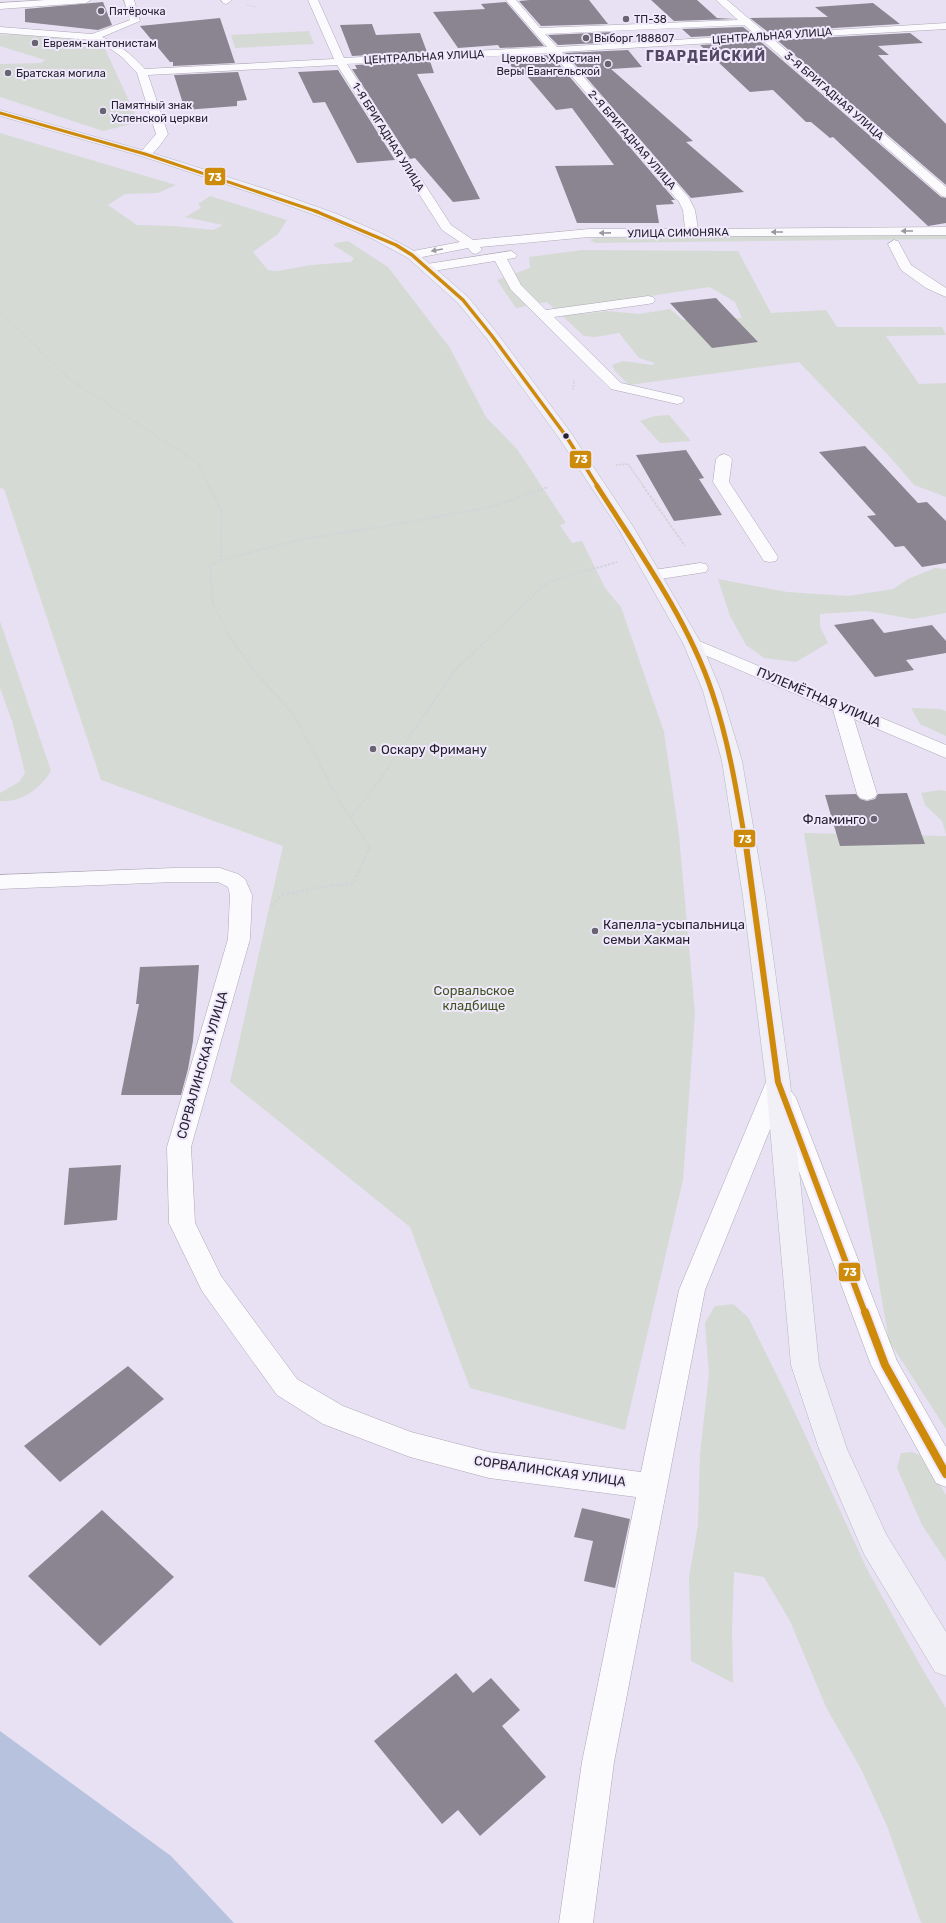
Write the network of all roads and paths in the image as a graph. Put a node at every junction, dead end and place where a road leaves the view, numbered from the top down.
1 (86, 0) edge
2 (129, 0) edge
3 (313, 0) edge
4 (511, 0) edge
5 (721, 0) edge
6 (0, 6) edge
7 (61, 22) dead end
8 (748, 22) junction
9 (946, 26) edge
10 (0, 30) edge
11 (537, 31) junction
12 (64, 34) junction
13 (765, 36) junction
14 (93, 37) junction
15 (553, 50) junction
16 (340, 61) junction
17 (0, 67) edge
18 (142, 72) junction
19 (2, 114) edge
20 (145, 154) junction
21 (946, 193) edge
22 (946, 231) edge
23 (692, 232) junction
24 (471, 244) junction
25 (878, 244) dead end
26 (894, 244) junction
27 (909, 244) dead end
28 (522, 254) dead end
29 (412, 255) junction
30 (499, 256) junction
31 (484, 258) junction
32 (428, 268) junction
33 (946, 293) edge
34 (648, 300) dead end
35 (0, 311) edge
36 (544, 314) junction
37 (677, 400) dead end
38 (724, 459) dead end
39 (616, 465) dead end
40 (548, 487) dead end
41 (642, 555) junction
42 (770, 557) dead end
43 (220, 560) junction
44 (700, 568) joint
45 (654, 575) junction
46 (692, 643) junction
47 (841, 706) junction
48 (946, 752) edge
49 (868, 794) dead end
50 (350, 818) junction
51 (0, 882) edge
52 (239, 939) junction
53 (778, 1082) junction
54 (946, 1474) edge
55 (652, 1486) junction
56 (946, 1661) edge
57 (576, 1923) edge

1 - 6 street
2 - 14 street
3 - 16 street, 1-Я БРИГАДНАЯ УЛИЦА
4 - 11 street, 2-Я БРИГАДНАЯ УЛИЦА
5 - 8 street, 3-Я БРИГАДНАЯ УЛИЦА
7 - 12 street
8 - 11 street
8 - 13 street, 3-Я БРИГАДНАЯ УЛИЦА
9 - 13 street, ЦЕНТРАЛЬНАЯ УЛИЦА
10 - 12 street
11 - 15 street, 2-Я БРИГАДНАЯ УЛИЦА
12 - 14 street
13 - 15 street, ЦЕНТРАЛЬНАЯ УЛИЦА
13 - 21 street, 3-Я БРИГАДНАЯ УЛИЦА
14 - 18 street
15 - 16 street, ЦЕНТРАЛЬНАЯ УЛИЦА
15 - 23 street, 2-Я БРИГАДНАЯ УЛИЦА
16 - 18 street, ЦЕНТРАЛЬНАЯ УЛИЦА
16 - 24 street, 1-Я БРИГАДНАЯ УЛИЦА
17 - 18 path
18 - 20 street
19 - 20 main road
20 - 29 main road
22 -> 23 street, УЛИЦА СИМОНЯКА
23 -> 24 street, УЛИЦА СИМОНЯКА
24 -> 29 street, УЛИЦА СИМОНЯКА
24 - 31 street, 1-Я БРИГАДНАЯ УЛИЦА
25 - 26 street
26 - 27 street
26 - 33 street
28 - 30 street
29 - 32 main road
30 - 31 street
30 - 36 street
31 - 32 street
32 - 41 main road
34 - 36 street
35 - 43 path
36 - 37 street
38 - 42 street
39 - 44 path
40 - 43 path
41 - 45 main road
41 - 50 path
43 - 50 path
44 - 45 street
45 - 46 main road
46 - 47 street, ПУЛЕМЁТНАЯ УЛИЦА
46 - 53 main road
47 - 48 street, ПУЛЕМЁТНАЯ УЛИЦА
47 - 49 street
50 - 52 path
51 - 52 street, СОРВАЛИНСКАЯ УЛИЦА
52 - 55 street, СОРВАЛИНСКАЯ УЛИЦА
53 - 54 street
53 - 55 street
53 - 56 main road
55 - 57 street

